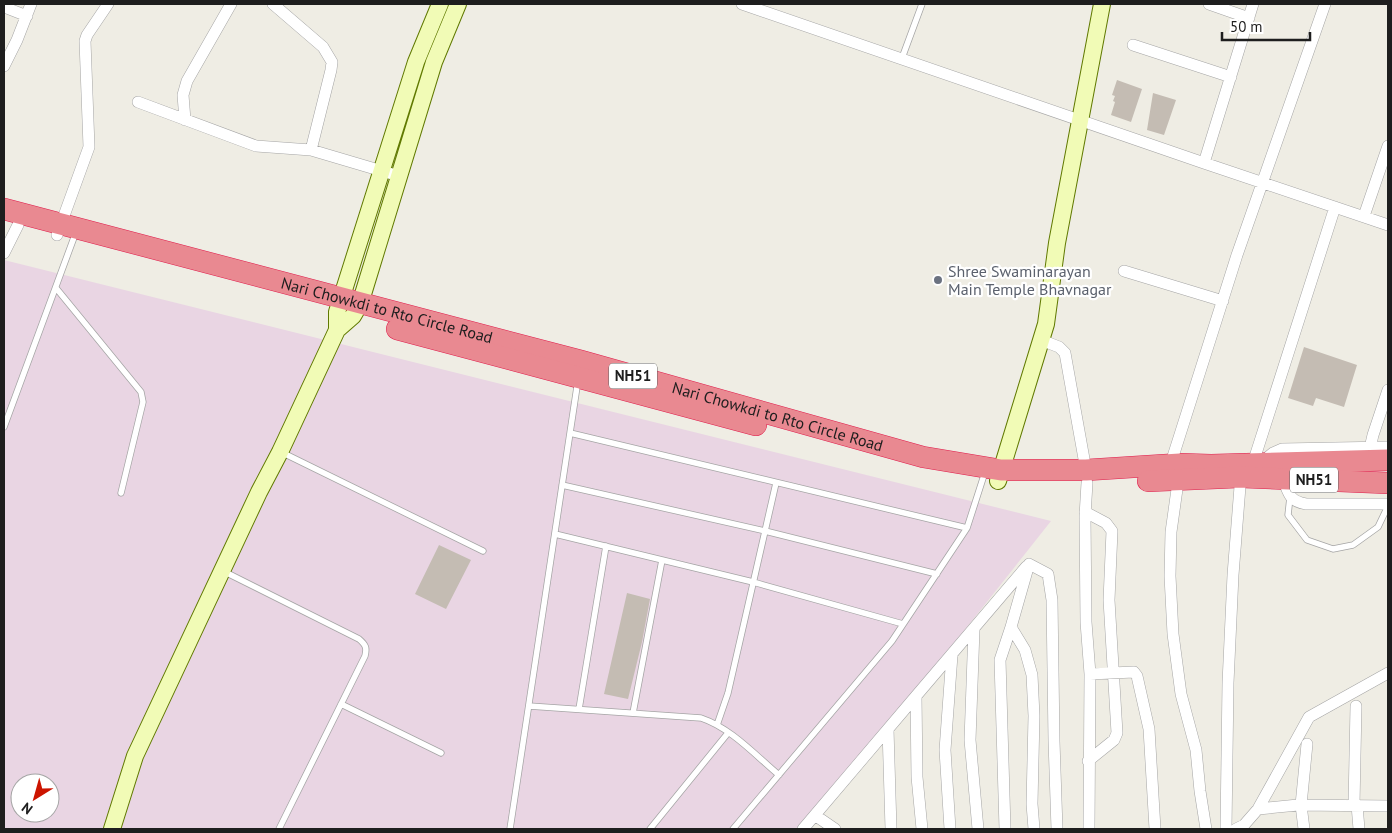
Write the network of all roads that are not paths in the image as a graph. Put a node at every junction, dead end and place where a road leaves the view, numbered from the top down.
1 (32, 4) edge
2 (108, 4) edge
3 (232, 4) edge
4 (273, 4) edge
5 (440, 4) edge
6 (458, 4) edge
7 (742, 4) edge
8 (922, 4) edge
9 (1102, 4) edge
10 (1209, 4) edge
11 (1253, 4) edge
12 (1325, 4) edge
13 (4, 7) edge
14 (27, 16) junction
15 (1249, 18) junction
16 (1133, 45) dead end
17 (902, 58) junction
18 (4, 66) edge
19 (1231, 77) junction
20 (138, 102) dead end
21 (185, 120) junction
22 (1080, 120) junction
23 (1388, 146) edge
24 (311, 150) junction
25 (1204, 163) junction
26 (382, 172) junction
27 (399, 176) junction
28 (1263, 182) junction
29 (1335, 207) junction
30 (4, 209) edge
31 (1364, 216) junction
32 (11, 223) edge
33 (1388, 224) edge
34 (68, 232) junction
35 (4, 253) edge
36 (1124, 271) dead end
37 (56, 288) junction
38 (1222, 301) junction
39 (345, 312) junction
40 (1041, 340) junction
41 (580, 369) junction
42 (1388, 390) edge
43 (4, 427) edge
44 (570, 433) junction
45 (1388, 447) edge
46 (1370, 448) junction
47 (280, 452) junction
48 (1388, 460) edge
49 (1176, 470) junction
50 (1263, 472) junction
51 (992, 475) junction
52 (1087, 476) junction
53 (776, 483) junction
54 (1388, 483) edge
55 (562, 485) junction
56 (122, 493) dead end
57 (1388, 505) edge
58 (1086, 512) junction
59 (967, 528) junction
60 (765, 531) junction
61 (555, 534) junction
62 (606, 546) junction
63 (483, 551) dead end
64 (662, 560) junction
65 (1029, 564) junction
66 (222, 570) junction
67 (937, 574) junction
68 (753, 582) junction
69 (904, 624) junction
70 (1011, 628) junction
71 (974, 629) junction
72 (952, 655) junction
73 (1090, 674) junction
74 (1114, 674) junction
75 (1388, 674) edge
76 (916, 696) junction
77 (341, 704) junction
78 (529, 706) junction
79 (1356, 706) dead end
80 (579, 709) junction
81 (633, 713) junction
82 (717, 724) junction
83 (888, 729) junction
84 (728, 733) junction
85 (1307, 744) dead end
86 (441, 754) dead end
87 (1088, 761) junction
88 (779, 775) junction
89 (1301, 805) junction
90 (1355, 805) junction
91 (1388, 806) edge
92 (1258, 809) junction
93 (816, 816) junction
94 (1250, 824) edge
95 (112, 829) edge
96 (279, 829) edge
97 (510, 829) edge
98 (650, 829) edge
99 (733, 829) edge
100 (803, 829) edge
101 (835, 829) edge
102 (891, 829) edge
103 (922, 829) edge
104 (950, 829) edge
105 (978, 829) edge
106 (1005, 829) edge
107 (1034, 829) edge
108 (1057, 829) edge
109 (1089, 829) edge
110 (1155, 829) edge
111 (1206, 829) edge
112 (1226, 829) edge
113 (1236, 829) edge
114 (1304, 829) edge
115 (1359, 829) edge

1 - 14 street
2 - 34 street
3 - 21 street
4 - 24 street
5 - 26 street
6 - 27 street
7 - 17 street
8 - 17 lane
9 - 22 street
10 - 15 street
11 - 15 street
12 - 28 street
13 - 14 street
14 - 18 street
15 - 19 street
16 - 19 street
17 - 22 street
19 - 25 street
20 - 21 street
21 - 24 street
22 - 25 street
22 - 40 street
23 - 31 street
24 - 26 street
25 - 28 street
26 - 27 street
26 - 39 street
27 - 39 street
28 - 29 street
28 - 38 street
29 - 31 street
29 - 50 street
30 - 34 highway, Nari Chowkdi to Rto Circle Road / NH51
31 - 33 street
32 - 34 highway, NH51
32 - 35 street
34 - 37 lane
34 - 39 highway, Nari Chowkdi to Rto Circle Road / NH51
36 - 38 street
37 - 43 lane
37 - 56 lane
38 - 49 street
39 - 41 highway, Nari Chowkdi to Rto Circle Road / NH51
39 - 47 street
40 - 51 street
40 - 52 street
41 - 44 lane
41 - 51 highway, Nari Chowkdi to Rto Circle Road / NH51
42 - 46 street
44 - 53 lane
44 - 55 lane
45 - 46 street
46 - 50 street
47 - 63 lane
47 - 66 street
48 - 50 highway, NH51
49 - 50 highway, Nari Chowkdi to Rto Circle Road / NH51
49 - 52 highway, Nari Chowkdi to Rto Circle Road / NH51
49 - 111 street
50 - 54 highway, NH51
50 - 57 street
50 - 57 lane
50 - 112 street
51 - 52 highway, Nari Chowkdi to Rto Circle Road / NH51
51 - 59 lane
52 - 58 street
53 - 59 lane
53 - 60 lane
55 - 60 lane
55 - 61 lane
58 - 73 street
58 - 74 street
59 - 67 lane
60 - 67 lane
60 - 68 lane
61 - 62 lane
61 - 78 lane
62 - 64 lane
62 - 80 lane
64 - 68 lane
64 - 81 lane
65 - 70 street
65 - 71 street
65 - 108 street
66 - 77 lane
66 - 95 street
67 - 69 lane
68 - 69 lane
68 - 82 lane
69 - 88 lane
70 - 106 street
70 - 107 street
71 - 72 street
71 - 105 street
72 - 76 street
72 - 104 street
73 - 74 street
73 - 87 street
74 - 87 street
74 - 110 street
75 - 92 street
76 - 83 street
76 - 103 street
77 - 86 lane
77 - 96 lane
78 - 80 lane
78 - 97 lane
79 - 90 street
80 - 81 lane
81 - 82 lane
82 - 84 lane
83 - 93 street
83 - 102 street
84 - 88 lane
84 - 98 lane
85 - 89 street
87 - 109 street
88 - 99 lane
89 - 90 street
89 - 92 street
89 - 114 street
90 - 91 street
90 - 115 street
92 - 94 street
93 - 100 street
93 - 101 street
94 - 113 street

